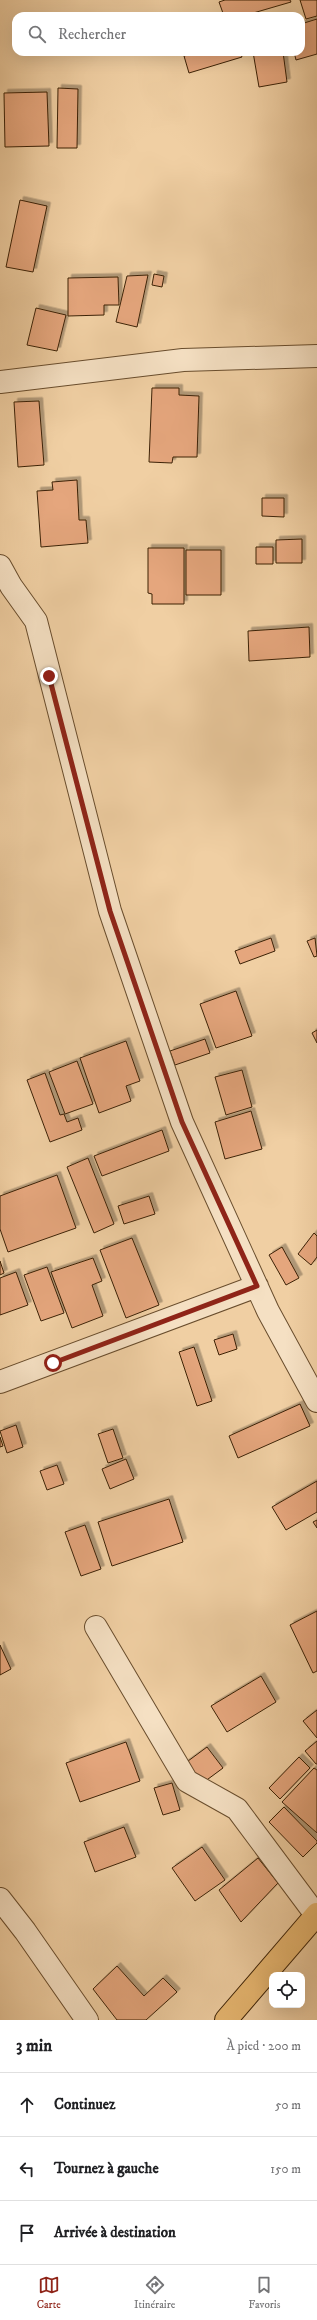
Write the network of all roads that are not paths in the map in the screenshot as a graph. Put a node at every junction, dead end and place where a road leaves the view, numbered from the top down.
1 (317, 356) edge
2 (0, 382) edge
3 (0, 566) edge
4 (257, 1286) junction
5 (0, 1382) edge
6 (317, 1401) edge
7 (96, 1627) dead end
8 (0, 1899) edge
9 (317, 1914) edge
10 (87, 2020) edge
11 (226, 2020) edge

1 - 2 street
3 - 4 street
4 - 5 street
4 - 6 street
7 - 9 street
8 - 10 street
9 - 11 main road

